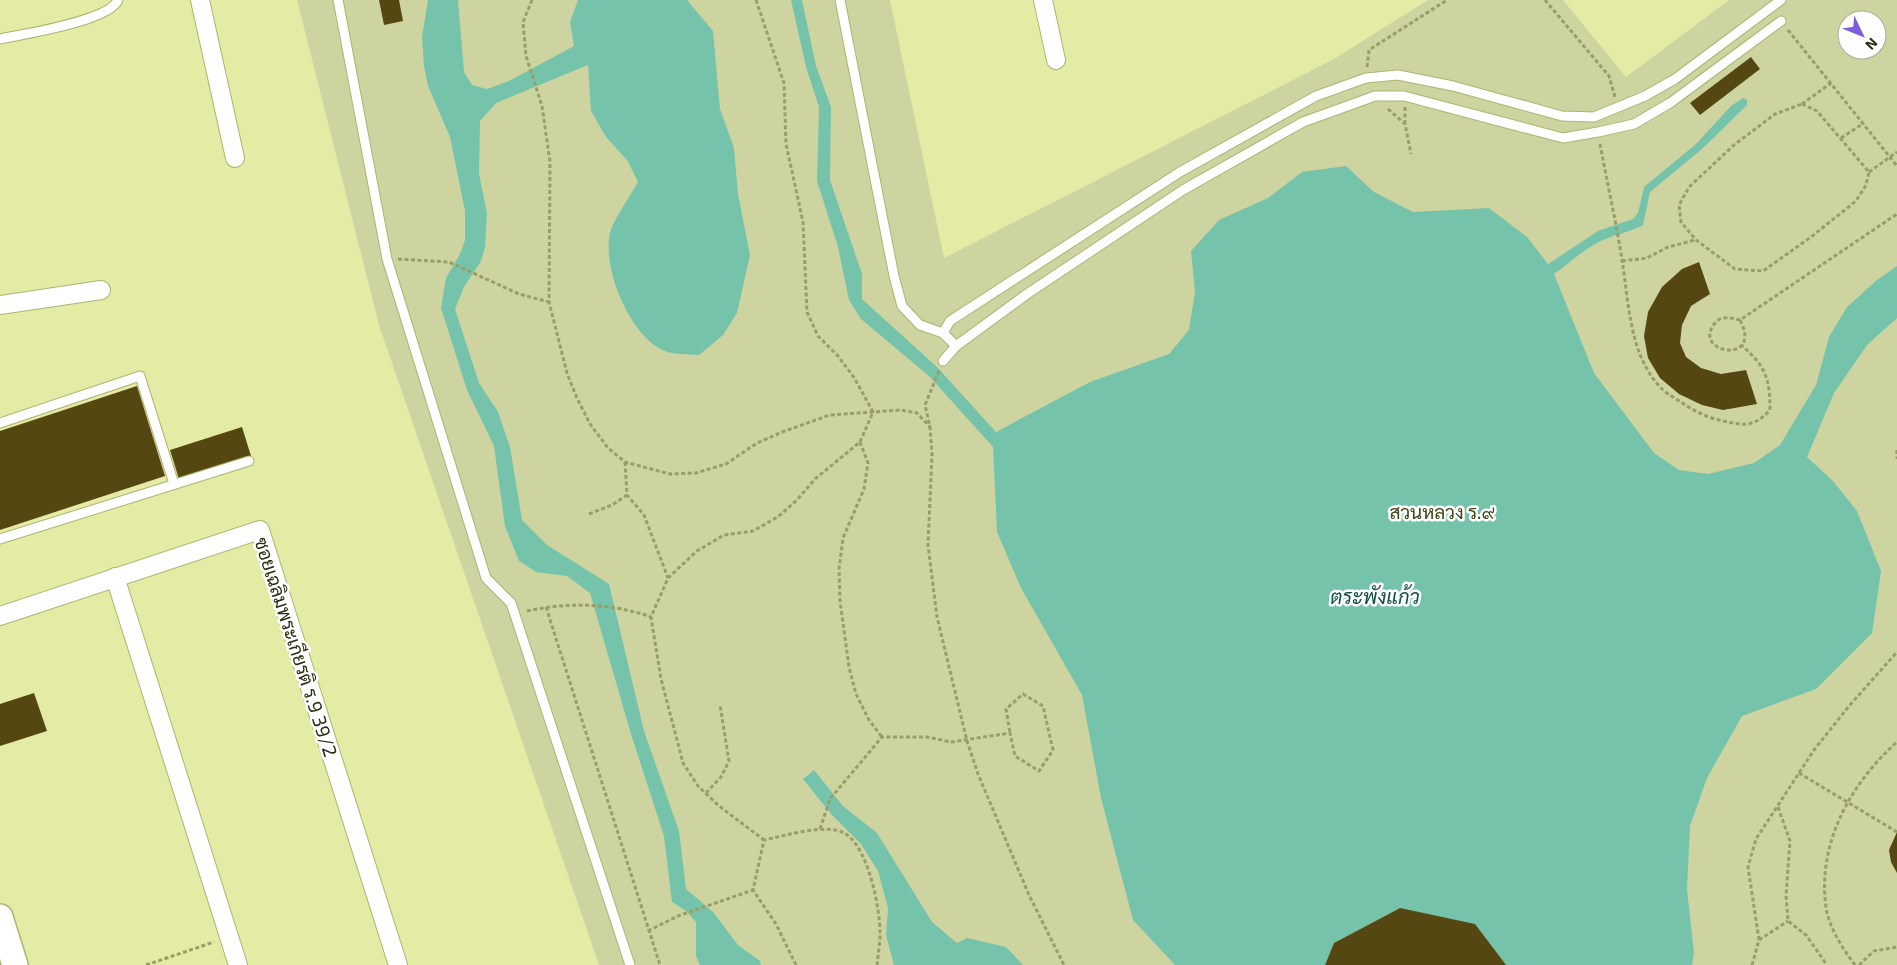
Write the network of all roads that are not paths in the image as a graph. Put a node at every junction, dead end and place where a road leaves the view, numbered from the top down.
1 (118, 0) edge
2 (200, 0) edge
3 (338, 0) edge
4 (840, 0) edge
5 (1044, 0) edge
6 (1781, 0) edge
7 (1781, 20) road end
8 (0, 39) edge
9 (1056, 60) dead end
10 (235, 158) dead end
11 (100, 290) dead end
12 (0, 305) edge
13 (943, 333) junction
14 (956, 346) junction
15 (943, 361) road end
16 (0, 423) edge
17 (250, 461) dead end
18 (174, 484) junction
19 (0, 539) edge
20 (115, 577) junction
21 (0, 616) edge
22 (0, 917) edge
23 (15, 965) edge
24 (238, 965) edge
25 (398, 965) edge
26 (630, 965) edge

1 - 8 lane
2 - 10 street
3 - 26 lane
4 - 13 lane
5 - 9 street
6 - 13 lane
7 - 14 lane
11 - 12 street
13 - 14 lane
14 - 15 lane
16 - 18 lane
17 - 18 lane
18 - 19 lane
20 - 21 street, ซอยเฉลิมพระเกียรติ ร.9 39/2
20 - 24 street
20 - 25 street, ซอยเฉลิมพระเกียรติ ร.9 39/2
22 - 23 main road

